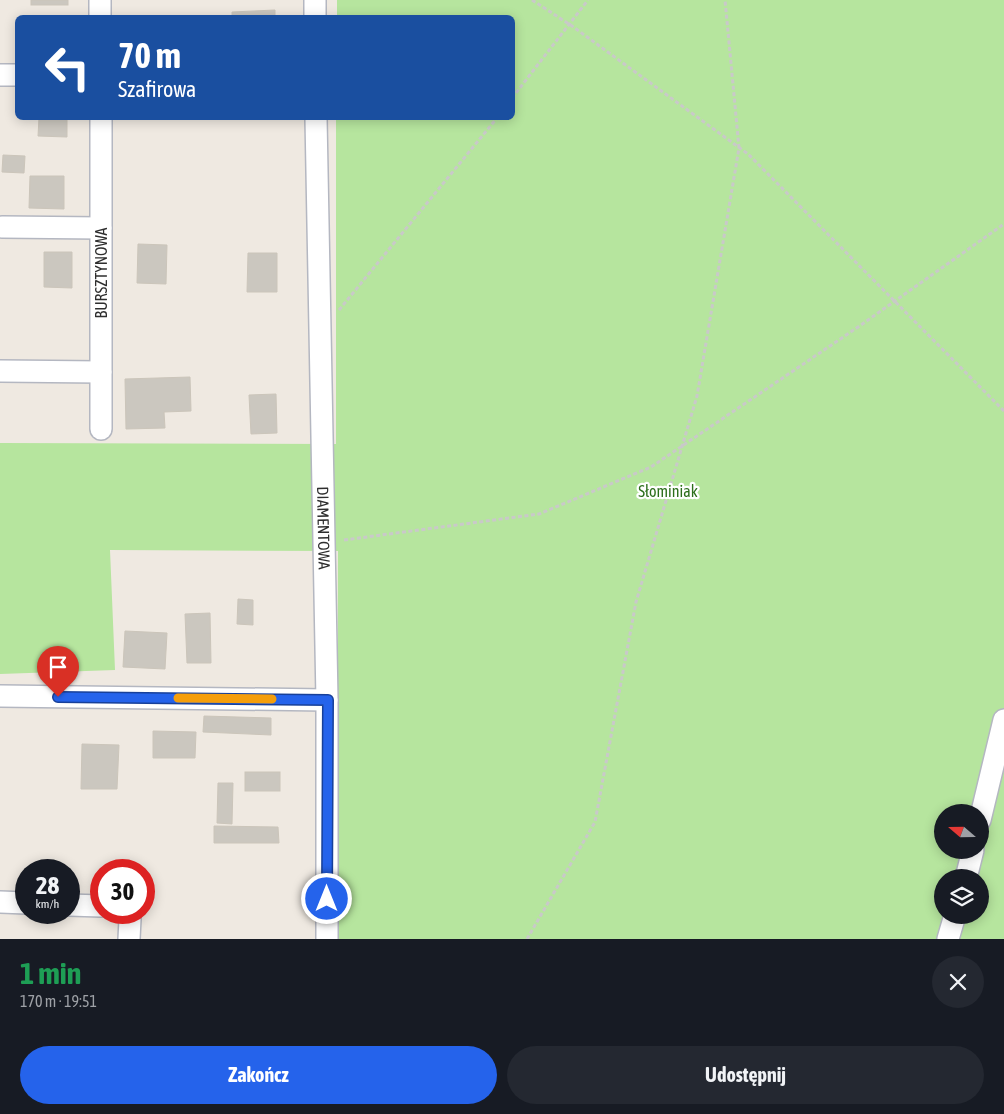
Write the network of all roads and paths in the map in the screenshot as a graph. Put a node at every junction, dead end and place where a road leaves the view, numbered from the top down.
1 (100, 0) edge
2 (315, 0) edge
3 (532, 0) edge
4 (588, 0) edge
5 (725, 0) edge
6 (100, 15) edge
7 (315, 15) edge
8 (569, 24) junction
9 (0, 75) edge
10 (15, 75) edge
11 (515, 94) edge
12 (100, 120) edge
13 (316, 120) edge
14 (494, 120) edge
15 (739, 148) junction
16 (1004, 224) edge
17 (2, 227) dead end
18 (101, 228) junction
19 (894, 301) junction
20 (339, 310) dead end
21 (0, 371) edge
22 (101, 372) junction
23 (1004, 412) edge
24 (101, 429) dead end
25 (682, 446) junction
26 (324, 543) junction
27 (0, 696) edge
28 (328, 700) junction
29 (1004, 720) edge
30 (984, 804) edge
31 (0, 902) edge
32 (15, 903) edge
33 (130, 924) edge
34 (952, 924) edge
35 (130, 939) edge
36 (327, 939) edge
37 (527, 939) edge
38 (948, 939) edge

1 - 6 street
2 - 7 street
3 - 8 path
4 - 8 path
5 - 15 path
8 - 11 path
8 - 15 path
9 - 10 street
12 - 18 street, BURSZTYNOWA
13 - 26 street, DIAMENTOWA
14 - 20 path
15 - 19 path
15 - 25 path
16 - 19 path
17 - 18 street
18 - 22 street, BURSZTYNOWA
19 - 23 path
19 - 25 path
21 - 22 street
22 - 24 street, BURSZTYNOWA
25 - 26 path
25 - 37 path
26 - 28 street, DIAMENTOWA
27 - 28 street
28 - 36 street, DIAMENTOWA
29 - 30 street
31 - 32 street
33 - 35 street
34 - 38 street

